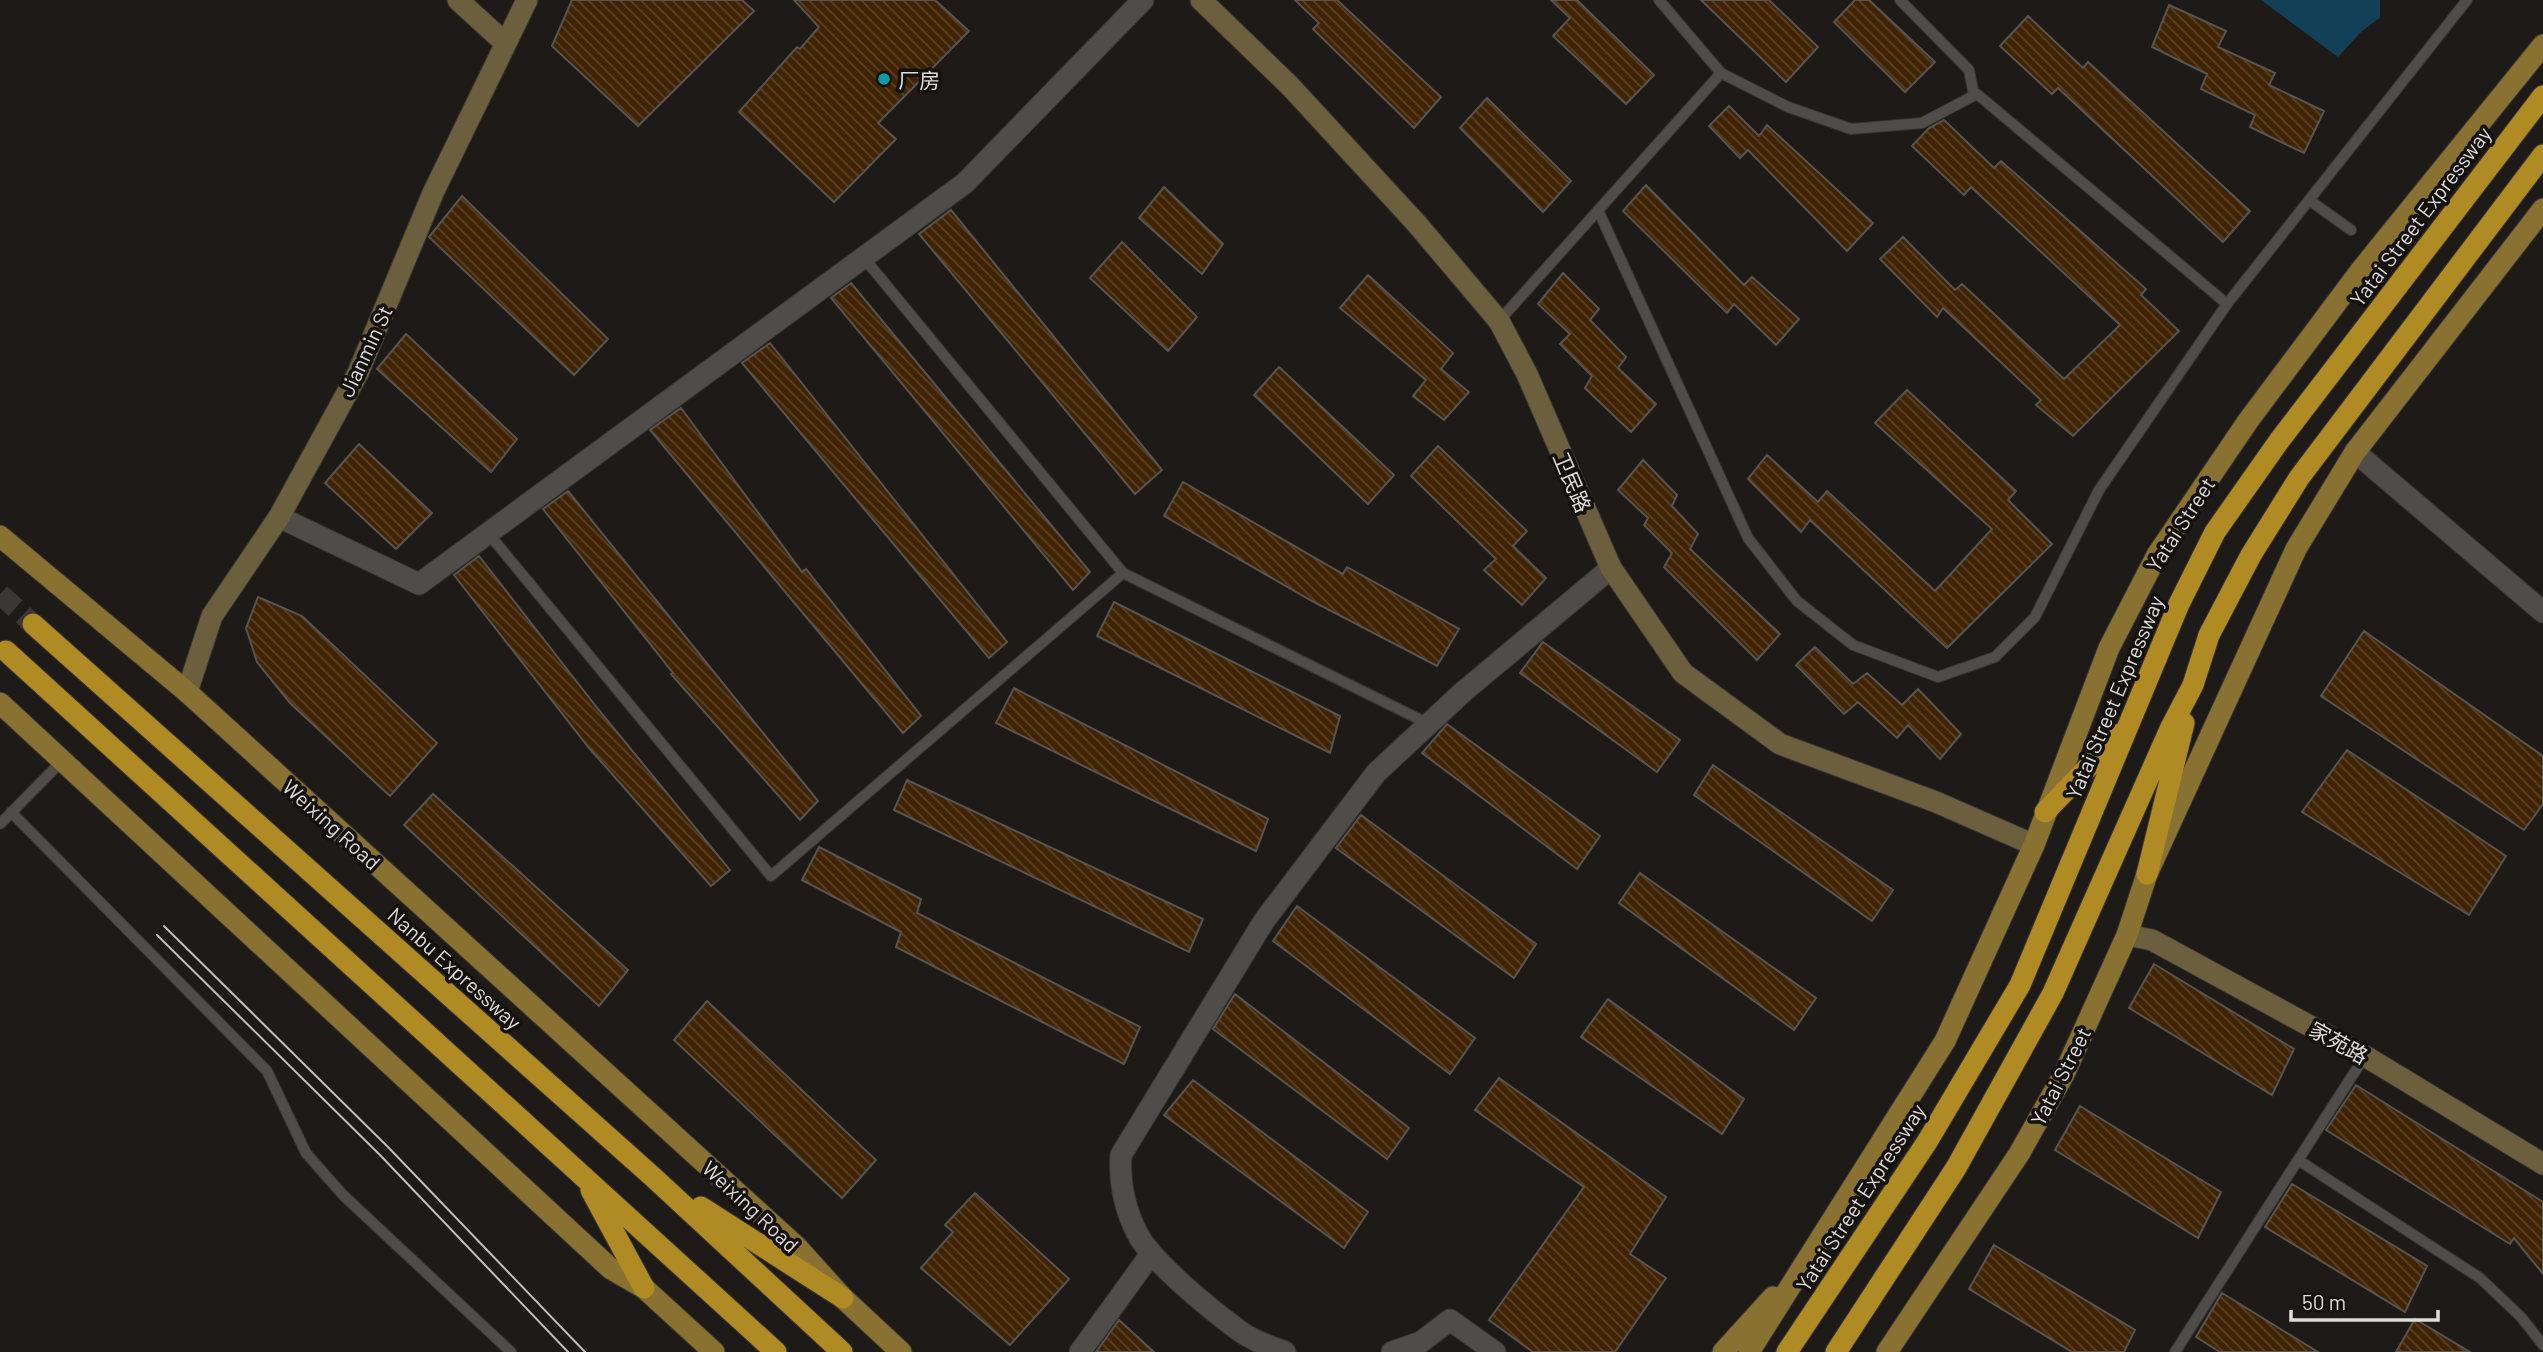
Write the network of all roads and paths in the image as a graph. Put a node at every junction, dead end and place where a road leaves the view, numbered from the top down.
1 (458, 0) edge
2 (527, 0) edge
3 (1143, 0) edge
4 (1201, 0) edge
5 (1659, 0) edge
6 (1900, 0) edge
7 (2468, 0) edge
8 (505, 43) junction
9 (2543, 45) edge
10 (1721, 73) junction
11 (1974, 95) junction
12 (2543, 96) edge
13 (2543, 155) edge
14 (2309, 200) junction
15 (2543, 209) edge
16 (1598, 210) junction
17 (2351, 230) dead end
18 (864, 258) junction
19 (2227, 304) junction
20 (1499, 321) junction
21 (2355, 452) junction
22 (279, 517) junction
23 (488, 533) junction
24 (0, 536) edge
25 (1611, 568) junction
26 (1123, 573) junction
27 (2543, 612) edge
28 (33, 624) tunnel mouth
29 (6, 651) dead end
30 (2193, 685) junction
31 (187, 692) junction
32 (0, 703) edge
33 (2133, 719) junction
34 (1429, 724) junction
35 (61, 762) junction
36 (10, 812) junction
37 (2045, 812) junction
38 (0, 824) edge
39 (2034, 845) junction
40 (2147, 874) junction
41 (2127, 935) junction
42 (2365, 1056) junction
43 (2298, 1160) junction
44 (2543, 1164) edge
45 (583, 1175) junction
46 (653, 1177) junction
47 (1151, 1254) junction
48 (1800, 1271) junction
49 (644, 1287) junction
50 (843, 1298) junction
51 (2543, 1345) edge
52 (511, 1352) edge
53 (714, 1352) edge
54 (776, 1352) edge
55 (842, 1352) edge
56 (901, 1352) edge
57 (1080, 1352) edge
58 (1285, 1352) edge
59 (1392, 1352) edge
60 (1495, 1352) edge
61 (1723, 1352) edge
62 (1749, 1352) edge
63 (1787, 1352) edge
64 (1836, 1352) edge
65 (1888, 1352) edge
66 (2175, 1352) edge

1 - 8 street
2 - 8 street, Jianmin St
3 - 18 street
4 - 20 street, 卫民路
5 - 10 lane
6 - 11 lane
7 - 14 lane
8 - 22 street, Jianmin St
9 - 37 main road, Yatai Street
10 - 11 lane
10 - 16 lane
11 - 19 lane
12 - 33 highway, Yatai Street Expressway
13 - 30 highway
14 - 17 lane
14 - 19 lane
15 - 21 main road, Yatai Street
16 - 19 lane
16 - 20 lane
18 - 23 street
18 - 26 lane
20 - 25 street, 卫民路
21 - 27 street
21 - 40 main road, Yatai Street
22 - 23 street
22 - 31 street, Jianmin St
23 - 26 lane
24 - 31 main road, Weixing Road
25 - 34 street
25 - 39 street, 卫民路
26 - 34 lane
28 - 46 highway, Nanbu Expressway
29 - 45 highway
30 - 40 highway
30 - 64 highway
31 - 50 main road, Weixing Road
32 - 35 main road
33 - 37 highway
33 - 63 highway, Yatai Street Expressway
34 - 47 street
35 - 36 lane
35 - 49 main road
36 - 38 lane
36 - 52 lane
37 - 39 main road, Yatai Street
39 - 48 main road, Yatai Street
40 - 41 main road, Yatai Street
41 - 42 street, 家苑路
41 - 65 main road, Yatai Street
42 - 43 lane
42 - 44 street, 家苑路
43 - 51 lane
43 - 66 lane
45 - 49 highway
45 - 54 highway
46 - 50 highway
46 - 55 highway, Nanbu Expressway
47 - 57 street
47 - 58 street
48 - 61 main road
48 - 62 main road, Yatai Street
49 - 53 main road
50 - 56 main road, Weixing Road
59 - 60 street

